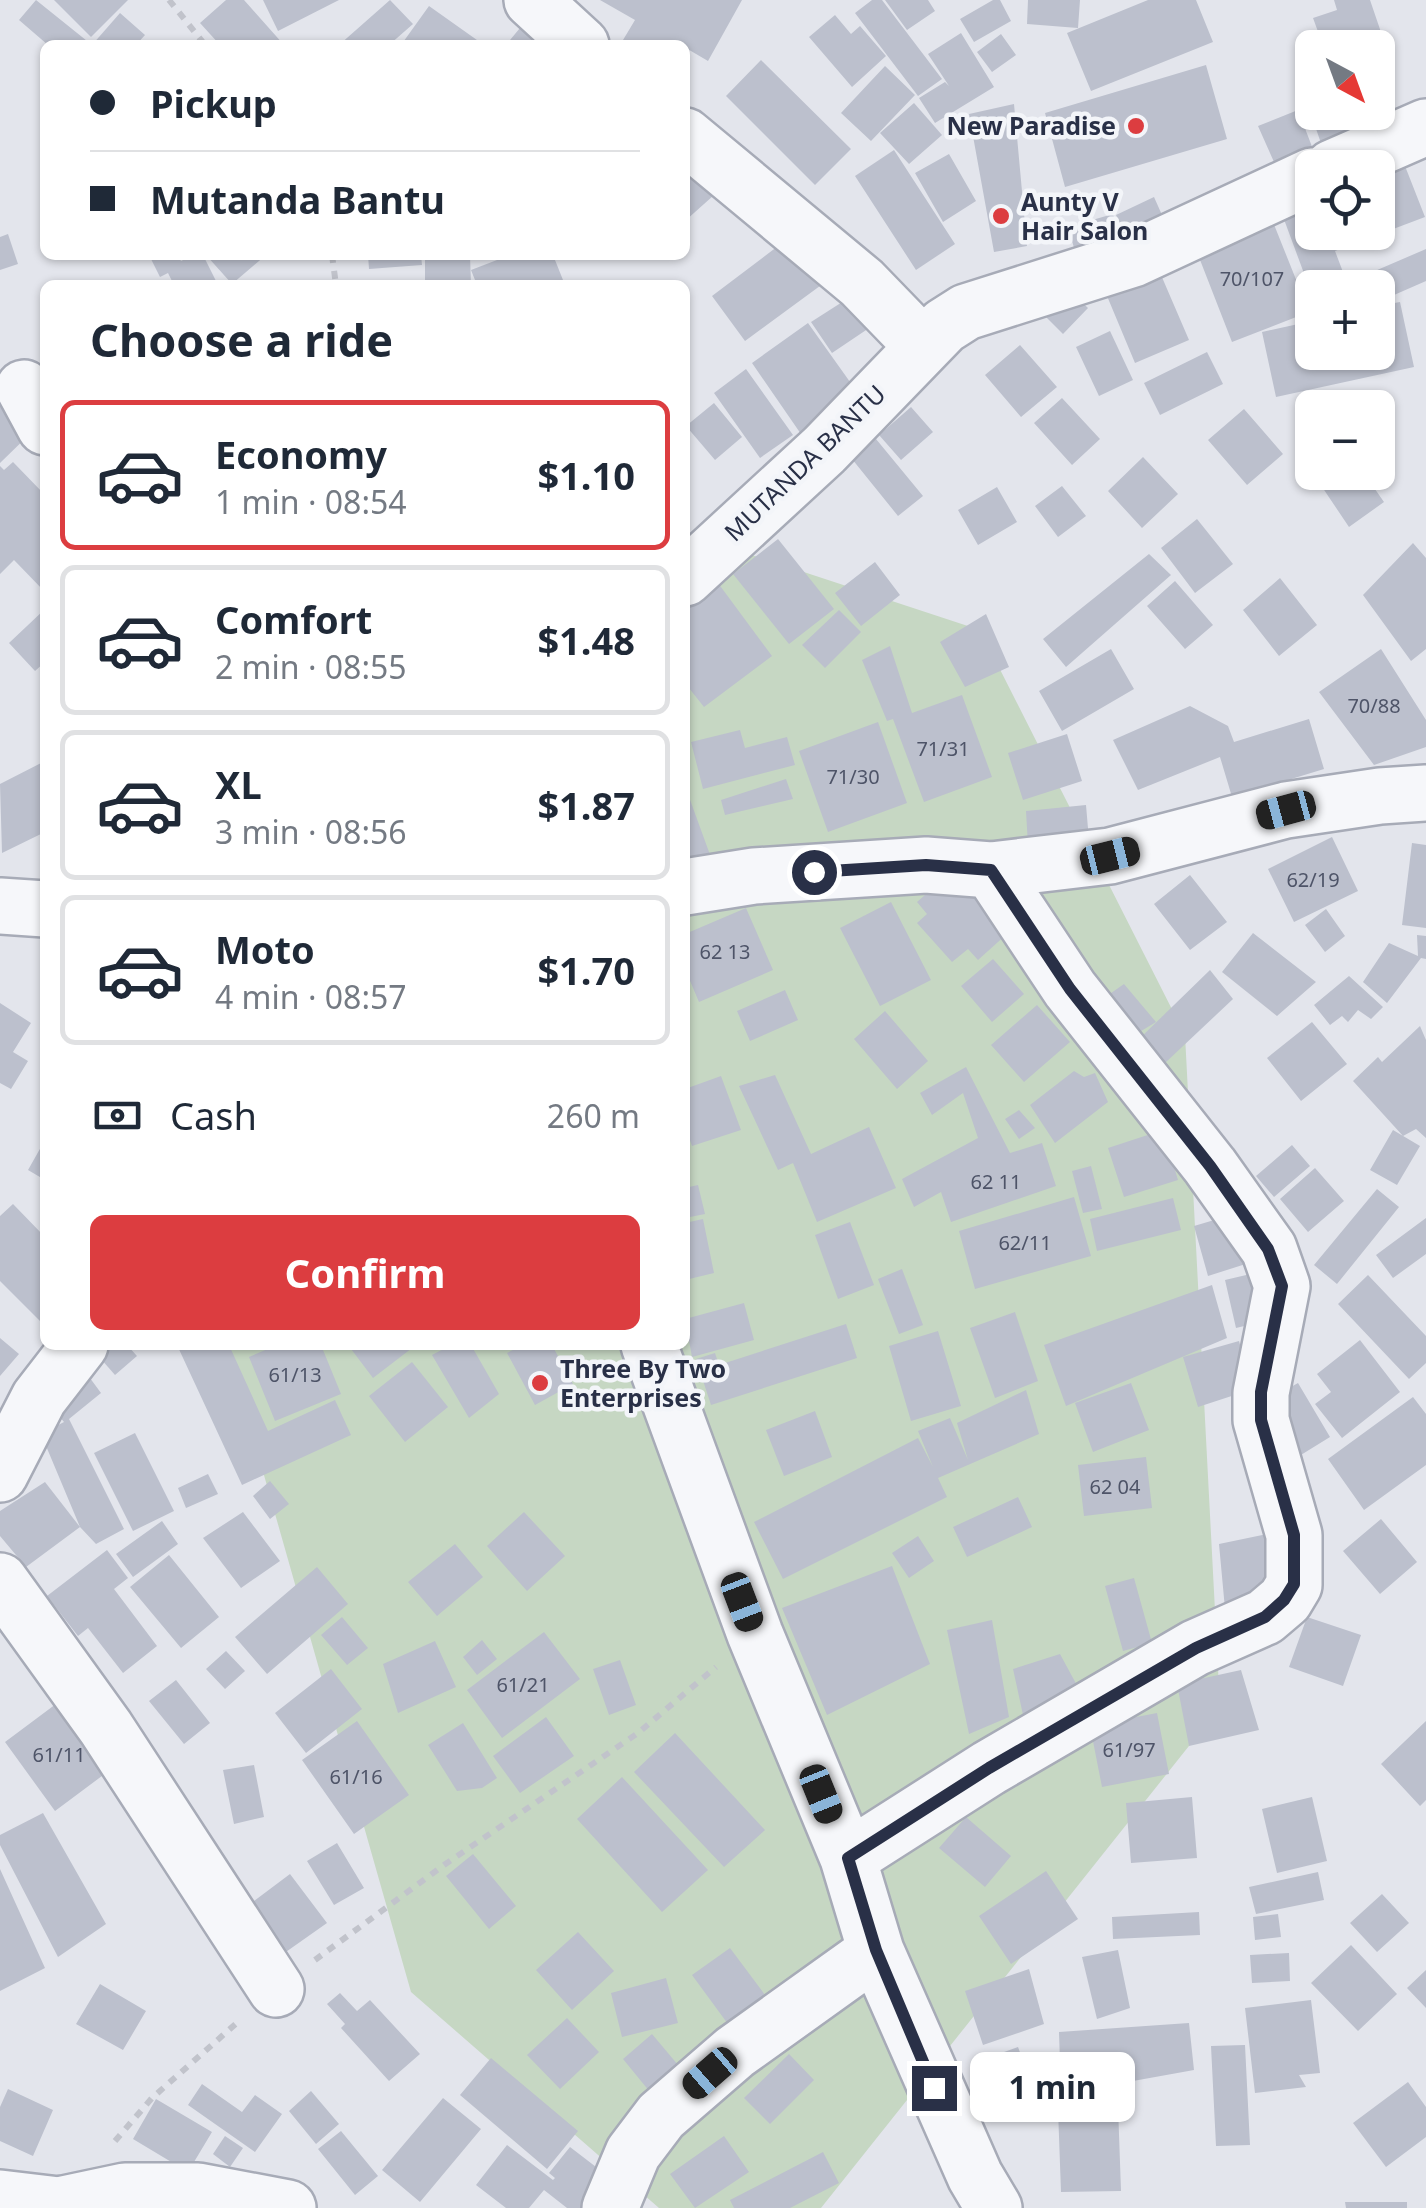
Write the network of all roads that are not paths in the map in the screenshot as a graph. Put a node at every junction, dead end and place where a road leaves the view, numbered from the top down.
1 (532, 0) edge
2 (576, 40) edge
3 (1426, 126) edge
4 (690, 140) edge
5 (1372, 150) edge
6 (1295, 184) edge
7 (924, 346) junction
8 (690, 573) edge
9 (1426, 793) edge
10 (991, 870) junction
11 (690, 886) edge
12 (0, 906) edge
13 (40, 909) edge
14 (76, 1350) edge
15 (651, 1350) edge
16 (0, 1474) edge
17 (0, 1581) edge
18 (848, 1858) junction
19 (876, 1950) junction
20 (276, 1989) road end
21 (0, 2198) edge
22 (288, 2208) edge
23 (610, 2208) edge
24 (994, 2208) edge

1 - 2 street
3 - 5 street
4 - 7 street
6 - 7 street, MUTANDA BANTU
7 - 8 street, MUTANDA BANTU
9 - 10 street
10 - 11 street
10 - 18 street
12 - 13 street
14 - 16 street
15 - 18 street
17 - 20 street
18 - 19 street
19 - 23 street
19 - 24 street
21 - 22 street

